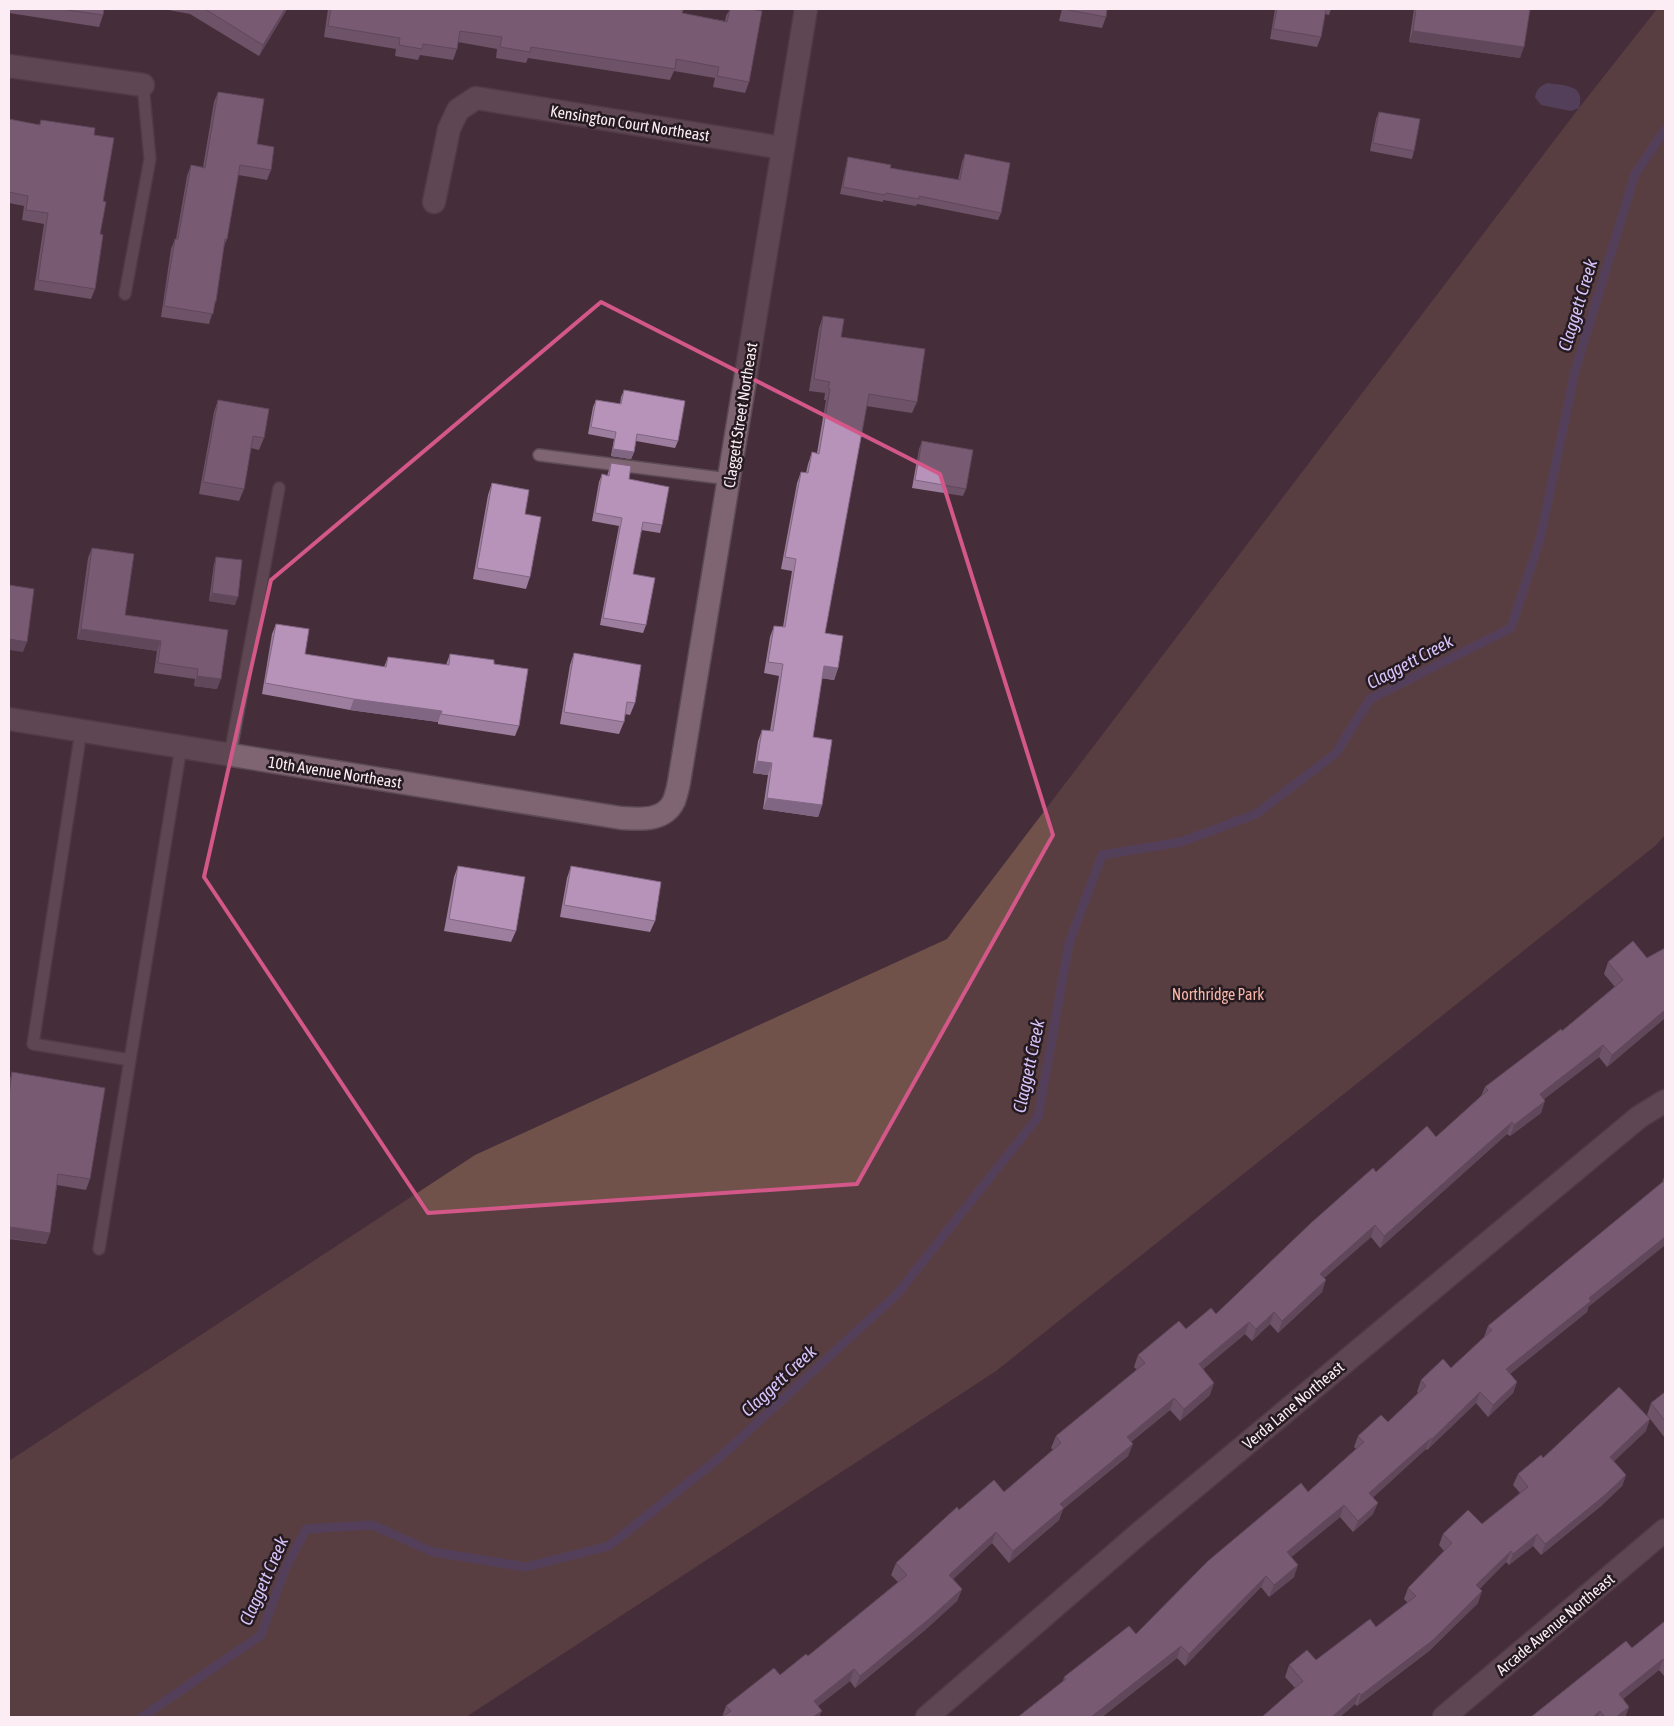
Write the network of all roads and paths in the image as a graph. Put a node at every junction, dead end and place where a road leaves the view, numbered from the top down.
1 (806, 9) edge
2 (9, 66) edge
3 (143, 85) joint
4 (784, 148) junction
5 (434, 202) dead end
6 (125, 294) dead end
7 (539, 455) dead end
8 (729, 479) junction
9 (279, 488) dead end
10 (9, 719) edge
11 (82, 731) junction
12 (181, 747) junction
13 (230, 755) junction
14 (661, 816) joint
15 (130, 1060) junction
16 (1665, 1101) edge
17 (99, 1249) dead end
18 (1665, 1530) edge
19 (928, 1717) edge
20 (1444, 1717) edge

1 - 4 street, Claggett Street Northeast
2 - 3 street
3 - 6 lane
4 - 5 street, Kensington Court Northeast
4 - 8 street, Claggett Street Northeast
7 - 8 lane
8 - 14 street, Claggett Street Northeast
9 - 13 lane
10 - 11 street, 10th Avenue Northeast
11 - 12 street, 10th Avenue Northeast
11 - 15 lane
12 - 13 street, 10th Avenue Northeast
12 - 15 lane
13 - 14 street, 10th Avenue Northeast
15 - 17 lane
16 - 19 street, Verda Lane Northeast
18 - 20 street, Arcade Avenue Northeast

